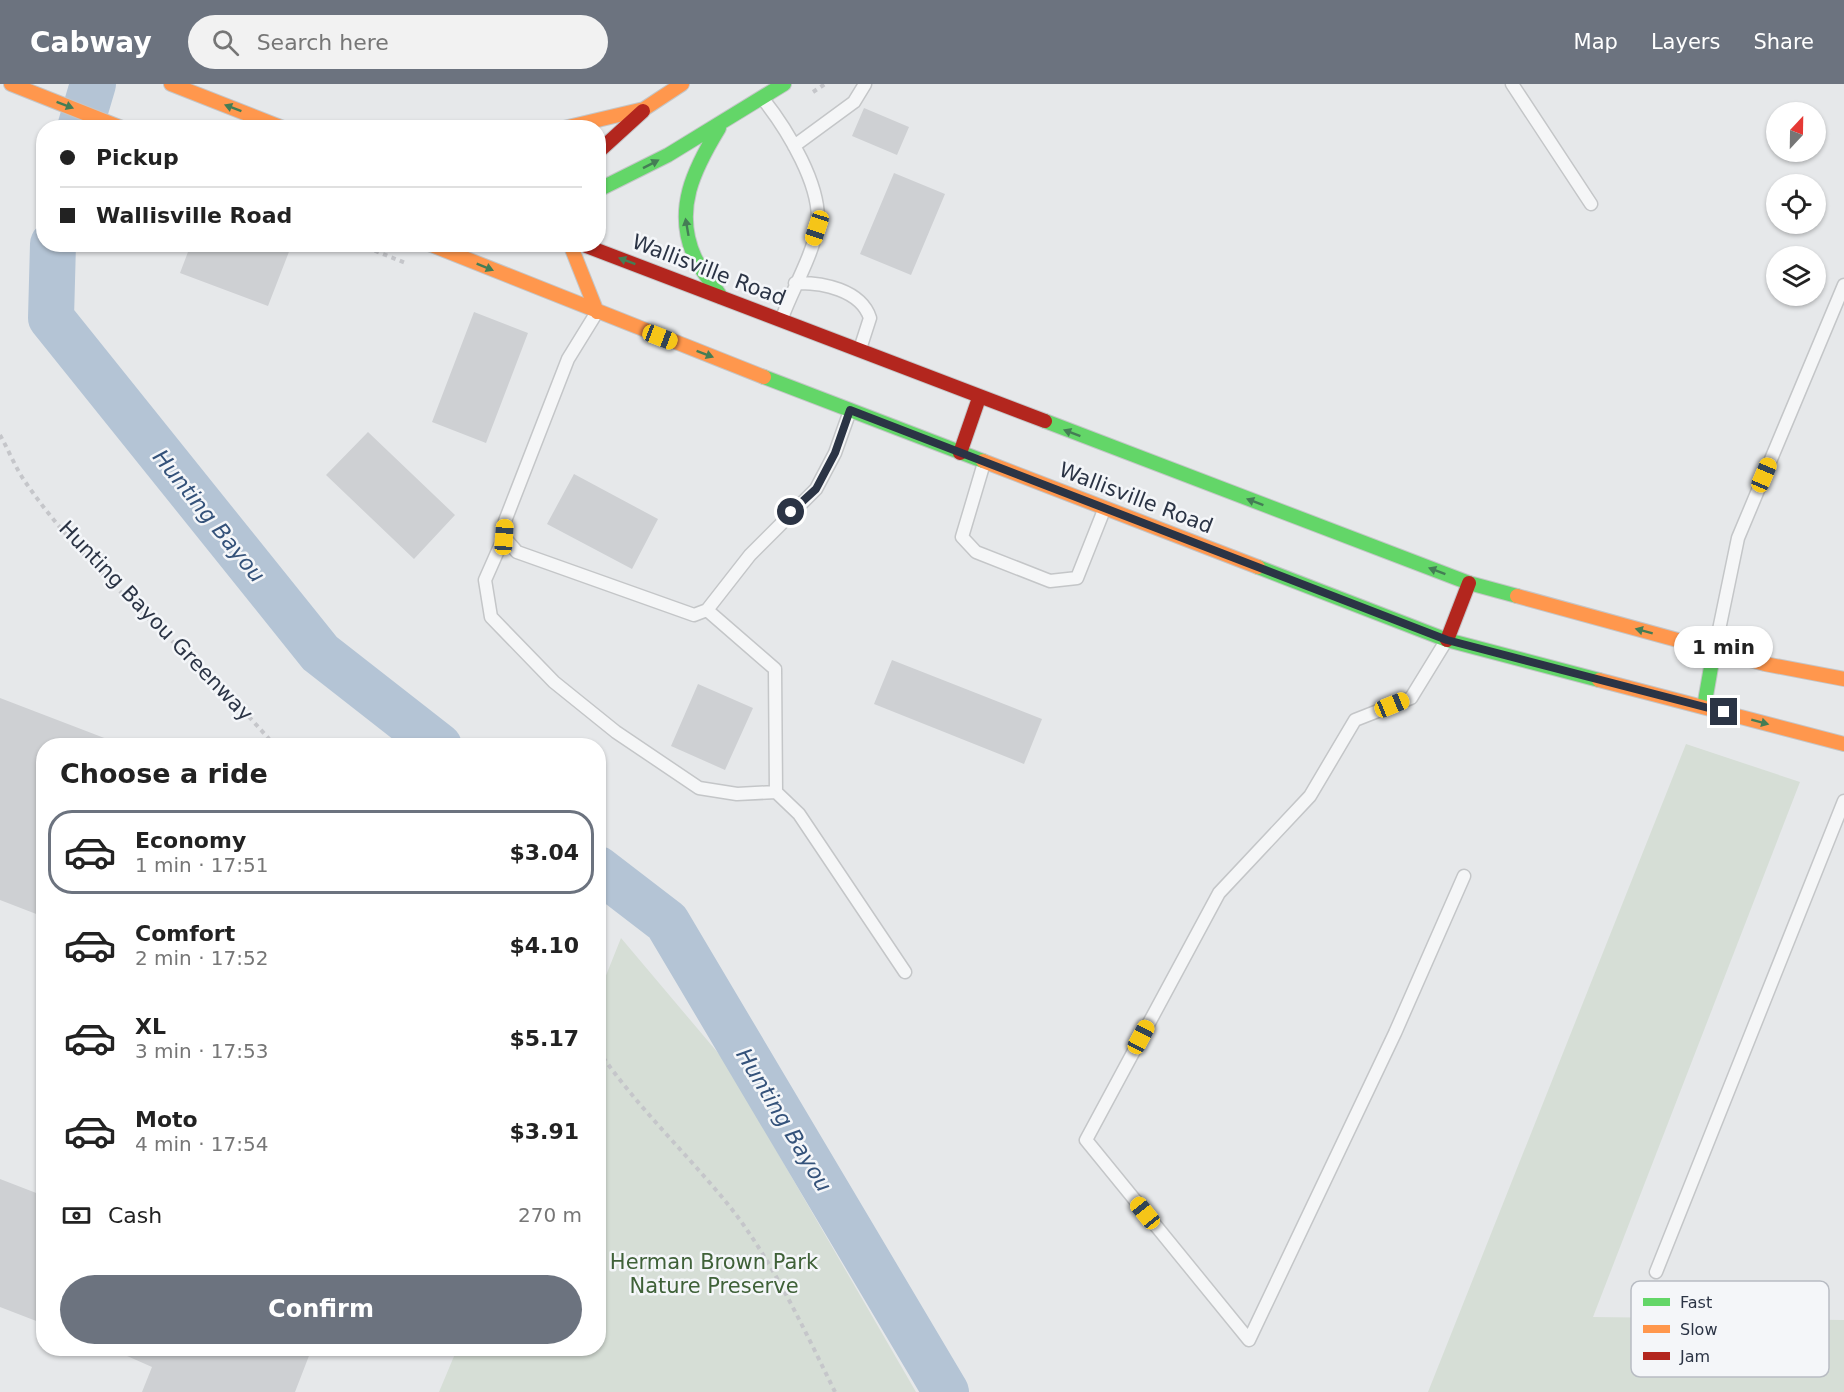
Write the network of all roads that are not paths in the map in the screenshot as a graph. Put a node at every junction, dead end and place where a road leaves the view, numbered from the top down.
1 (11, 84) edge
2 (682, 84) edge
3 (784, 84) edge
4 (865, 84) edge
5 (1512, 84) edge
6 (177, 87) edge
7 (762, 98) junction
8 (644, 109) junction
9 (102, 120) edge
10 (262, 120) edge
11 (598, 120) edge
12 (723, 122) junction
13 (606, 145) edge
14 (794, 146) junction
15 (606, 186) edge
16 (1591, 204) dead end
17 (448, 252) edge
18 (573, 252) edge
19 (603, 252) edge
20 (795, 283) junction
21 (1844, 285) edge
22 (721, 297) junction
23 (597, 312) junction
24 (781, 320) junction
25 (860, 351) junction
26 (979, 398) junction
27 (850, 410) junction
28 (960, 453) junction
29 (984, 462) junction
30 (1104, 508) junction
31 (504, 537) junction
32 (1469, 583) junction
33 (707, 610) junction
34 (1447, 640) junction
35 (1714, 650) junction
36 (1844, 680) edge
37 (1704, 707) junction
38 (1844, 744) edge
39 (776, 792) junction
40 (1844, 801) edge
41 (1464, 876) dead end
42 (905, 972) dead end
43 (1656, 1272) dead end

1 -> 9 main road
2 - 8 main road
3 - 7 main road
4 - 14 lane
5 - 16 lane
10 -> 6 main road
7 - 12 main road
7 - 14 lane
8 - 11 main road
8 - 13 main road
15 -> 12 main road
22 -> 12 main road
14 - 20 lane
17 -> 23 main road, Wallisville Road
18 - 23 main road
22 -> 19 main road, Wallisville Road
20 - 24 lane
20 - 25 lane
21 - 35 lane
22 - 24 main road, Wallisville Road
23 -> 27 main road, Wallisville Road
23 - 31 lane
24 - 25 main road, Wallisville Road
25 - 26 main road, Wallisville Road
26 - 28 main road
32 -> 26 main road, Wallisville Road
27 - 28 main road, Wallisville Road
27 - 33 lane
28 - 29 main road, Wallisville Road
29 - 30 main road, Wallisville Road
29 - 30 lane
30 - 34 main road, Wallisville Road
31 - 33 lane
31 - 39 lane
32 - 34 main road
35 -> 32 main road, Wallisville Road
33 - 39 lane
34 - 37 main road, Wallisville Road
34 - 41 lane
35 - 36 main road, Wallisville Road
35 - 37 main road
37 -> 38 main road, Wallisville Road
39 - 42 lane
40 - 43 lane

